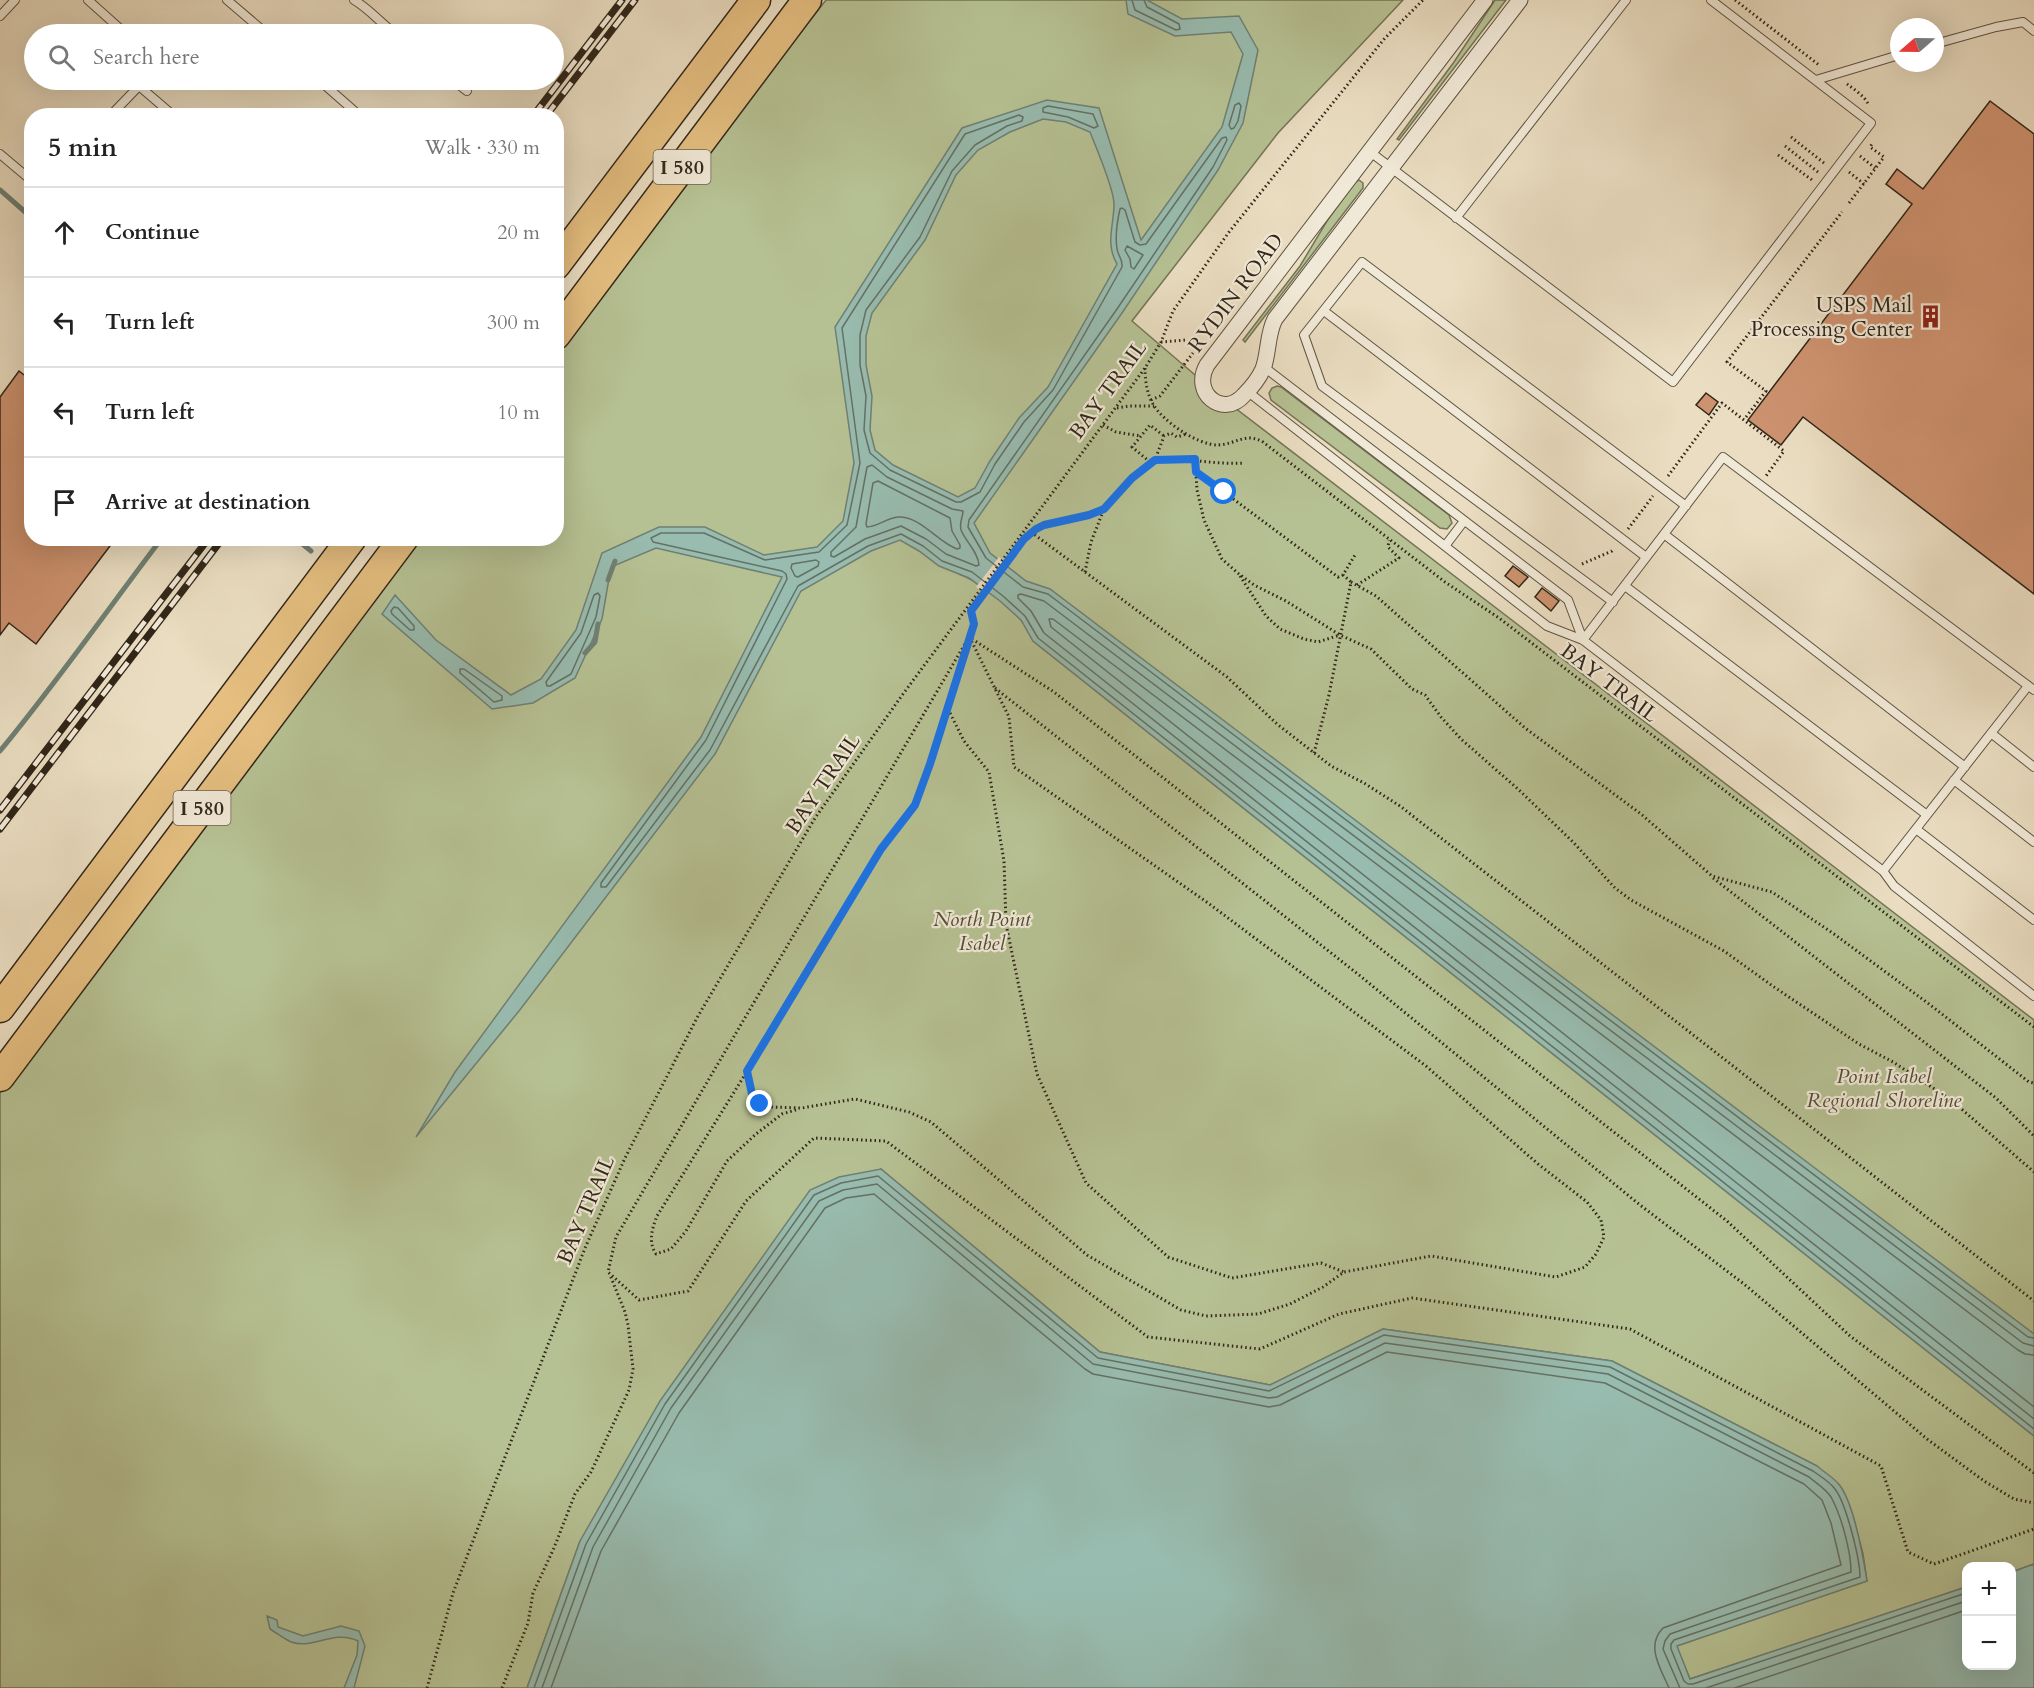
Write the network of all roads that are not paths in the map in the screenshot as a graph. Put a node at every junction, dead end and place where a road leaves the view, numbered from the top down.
1 (15, 0) edge
2 (88, 0) edge
3 (354, 0) edge
4 (756, 0) edge
5 (807, 0) edge
6 (1485, 0) edge
7 (1520, 0) edge
8 (1626, 0) edge
9 (1711, 0) edge
10 (229, 1) edge
11 (0, 16) edge
12 (115, 24) edge
13 (255, 24) edge
14 (383, 24) edge
15 (2034, 31) edge
16 (1944, 41) edge
17 (1890, 58) edge
18 (1816, 80) junction
19 (132, 90) edge
20 (146, 90) edge
21 (330, 90) edge
22 (117, 108) edge
23 (165, 108) edge
24 (351, 108) edge
25 (1369, 151) junction
26 (0, 154) edge
27 (1391, 168) junction
28 (24, 174) edge
29 (1456, 218) junction
30 (564, 254) edge
31 (1324, 311) junction
32 (564, 324) edge
33 (1264, 367) junction
34 (1247, 391) junction
35 (1686, 506) junction
36 (1464, 520) junction
37 (1664, 534) junction
38 (345, 546) edge
39 (398, 546) edge
40 (1445, 546) junction
41 (1646, 557) junction
42 (1625, 586) junction
43 (1613, 602) junction
44 (1583, 640) junction
45 (2031, 688) edge
46 (1991, 733) junction
47 (1965, 767) junction
48 (2034, 767) edge
49 (1954, 780) junction
50 (1927, 815) junction
51 (1916, 829) junction
52 (2034, 842) edge
53 (1883, 871) junction
54 (2034, 920) edge
55 (2034, 996) edge
56 (0, 1008) edge
57 (0, 1077) edge

1 - 11 lane
2 - 12 lane
3 - 14 lane
4 - 30 highway, I 580
5 - 32 highway, I 580
6 - 25 street, RYDIN ROAD
7 - 27 street, RYDIN ROAD
8 - 29 lane
9 - 18 lane
10 - 13 lane
15 - 16 lane
17 - 18 lane
18 - 29 lane
19 - 22 lane
20 - 23 lane
21 - 24 lane
25 - 27 lane
25 - 34 street, RYDIN ROAD
26 - 28 lane
27 - 29 lane
27 - 33 street, RYDIN ROAD
31 - 35 lane
31 - 41 lane
31 - 43 lane
33 - 34 street, RYDIN ROAD
33 - 36 lane
34 - 40 lane
35 - 37 lane
35 - 45 lane
36 - 40 lane
36 - 44 lane
37 - 41 lane
37 - 47 lane
38 - 56 highway, I 580
39 - 57 highway, I 580
40 - 44 lane
41 - 42 lane
42 - 43 lane
42 - 50 lane
43 - 44 lane
44 - 53 lane
45 - 46 lane
46 - 47 lane
46 - 48 lane
47 - 49 lane
49 - 50 lane
49 - 52 lane
50 - 51 lane
51 - 53 lane
51 - 54 lane
53 - 55 lane

